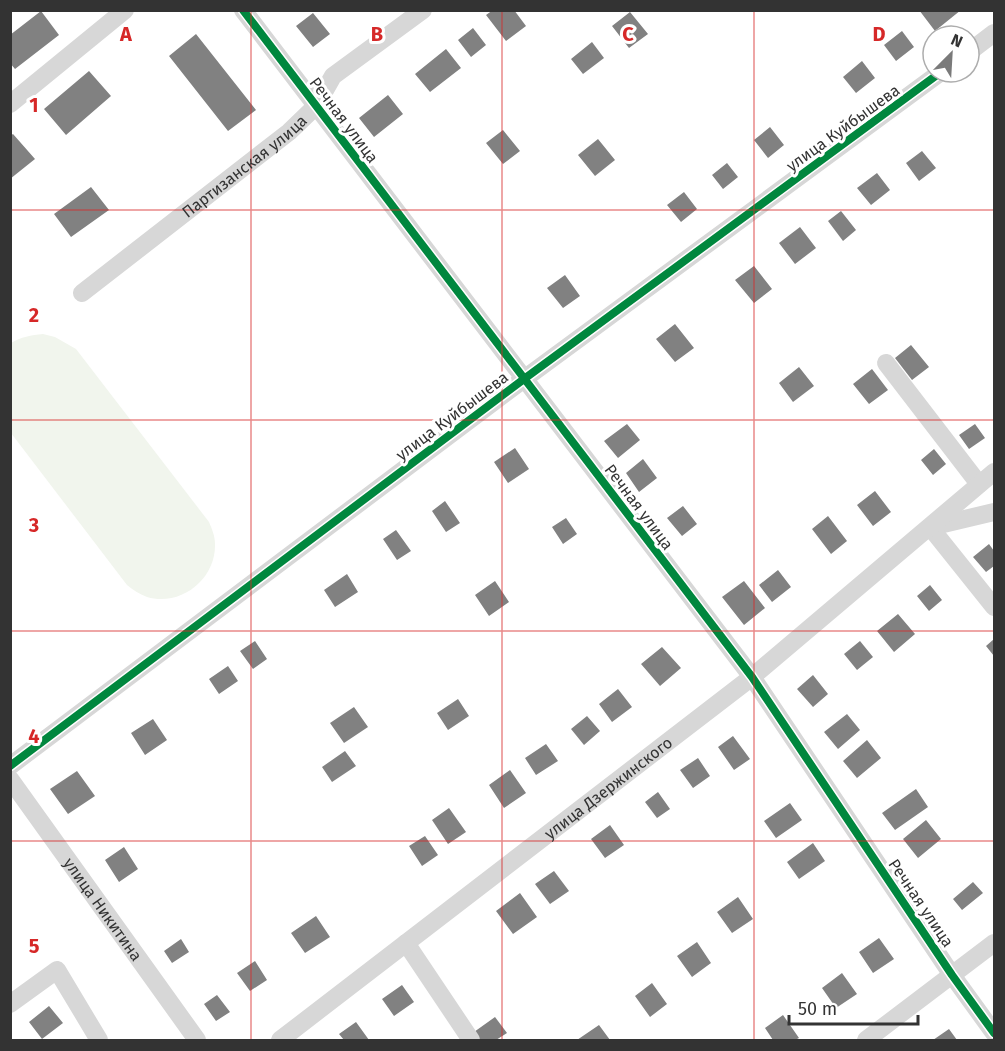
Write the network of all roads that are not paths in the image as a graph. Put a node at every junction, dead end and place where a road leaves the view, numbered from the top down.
1 (125, 10) edge
2 (243, 10) edge
3 (423, 10) edge
4 (994, 33) edge
5 (981, 43) edge
6 (925, 84) edge
7 (10, 104) edge
8 (316, 106) junction
9 (82, 292) dead end
10 (886, 363) dead end
11 (524, 379) junction
12 (994, 472) edge
13 (979, 484) junction
14 (994, 512) edge
15 (930, 527) junction
16 (994, 608) edge
17 (752, 676) junction
18 (10, 766) edge
19 (10, 779) edge
20 (406, 943) junction
21 (994, 943) edge
22 (952, 975) junction
23 (10, 1004) edge
24 (994, 1033) edge
25 (99, 1041) edge
26 (197, 1041) edge
27 (280, 1041) edge
28 (471, 1041) edge
29 (866, 1041) edge

1 - 7 street
2 - 8 street, Речная улица
3 - 8 street, Партизанская улица
4 - 5 street
6 - 11 street, улица Куйбышева
8 - 9 street, Партизанская улица
8 - 11 street, Речная улица
10 - 13 street
11 - 17 street, Речная улица
11 - 18 street, улица Куйбышева
12 - 13 street, улица Дзержинского
13 - 15 street, улица Дзержинского
14 - 15 street, улица Дзержинского
15 - 16 street
15 - 17 street, улица Дзержинского
17 - 20 street, улица Дзержинского
17 - 22 street, Речная улица
19 - 26 street, улица Никитина
20 - 27 street, улица Дзержинского
20 - 28 street
21 - 22 street
22 - 24 street, Речная улица
22 - 29 street
23 - 25 street

